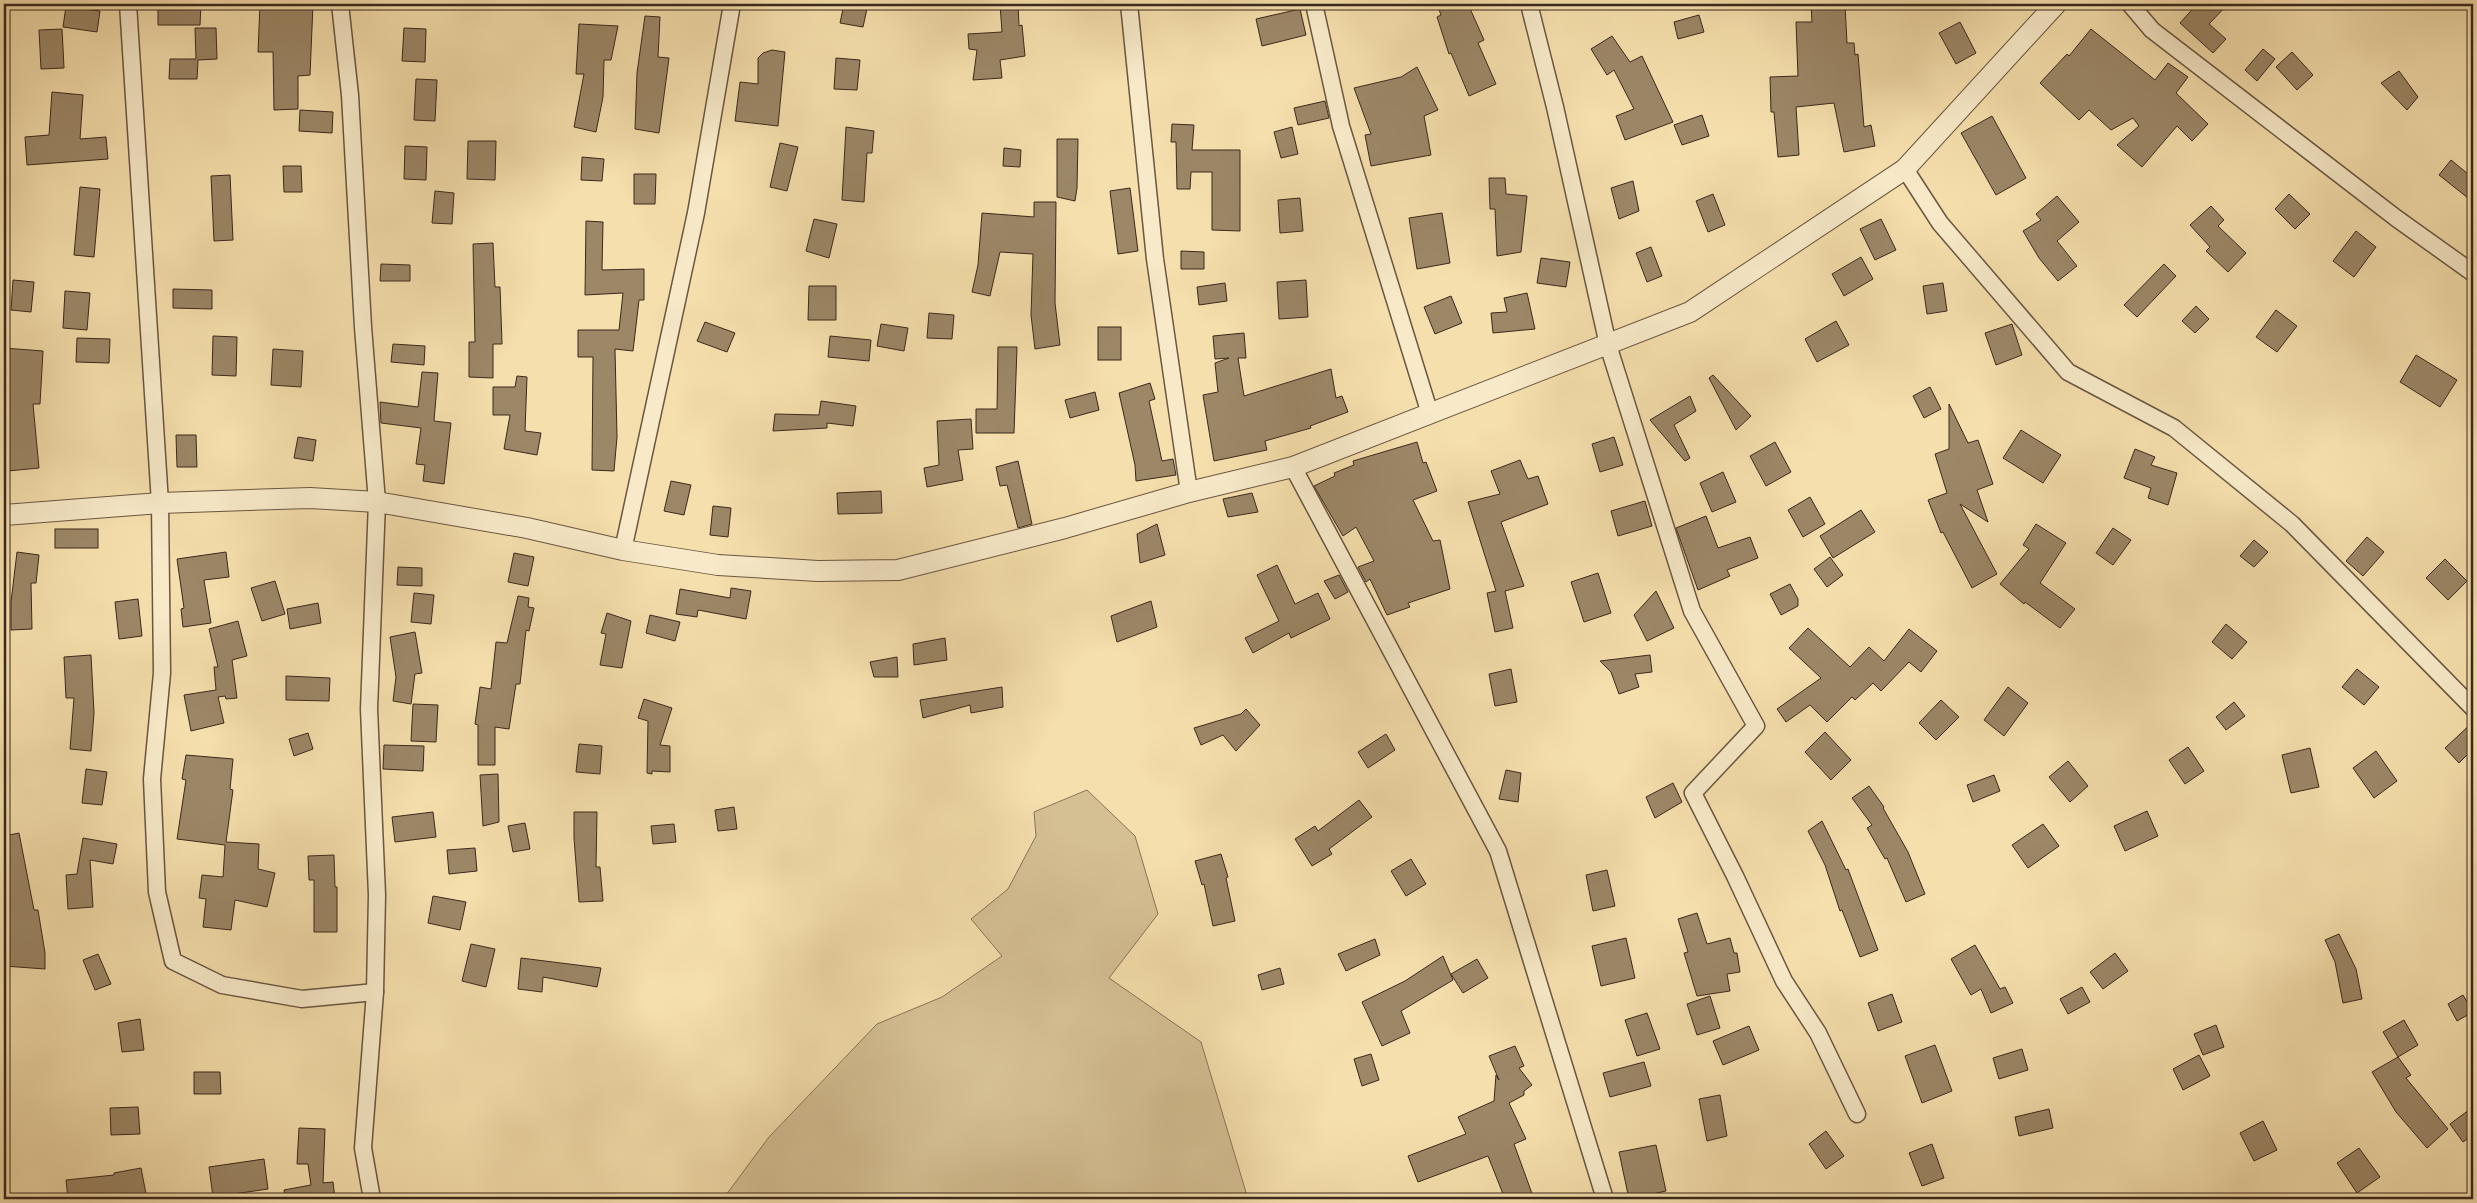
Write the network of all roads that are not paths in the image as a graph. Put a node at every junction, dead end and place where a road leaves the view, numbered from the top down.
1 (128, 4) edge
2 (340, 4) edge
3 (732, 4) edge
4 (1129, 4) edge
5 (1314, 4) edge
6 (1529, 4) edge
7 (2056, 4) edge
8 (2130, 4) edge
9 (1905, 169) junction
10 (2473, 273) edge
11 (1608, 345) junction
12 (1430, 414) junction
13 (1293, 467) junction
14 (1189, 492) junction
15 (377, 502) junction
16 (160, 503) junction
17 (4, 515) edge
18 (623, 550) junction
19 (2473, 708) edge
20 (375, 992) junction
21 (1857, 1114) dead end
22 (372, 1199) edge
23 (1605, 1199) edge

1 - 16 street
2 - 15 street
3 - 18 street
4 - 14 street
5 - 12 street
6 - 11 street
7 - 9 street
8 - 10 street
9 - 11 street
9 - 19 street
11 - 12 street
11 - 21 street
12 - 13 street
13 - 14 street
13 - 23 street
14 - 18 street
15 - 16 street
15 - 18 street
15 - 20 street
16 - 17 street
16 - 20 street
20 - 22 street

